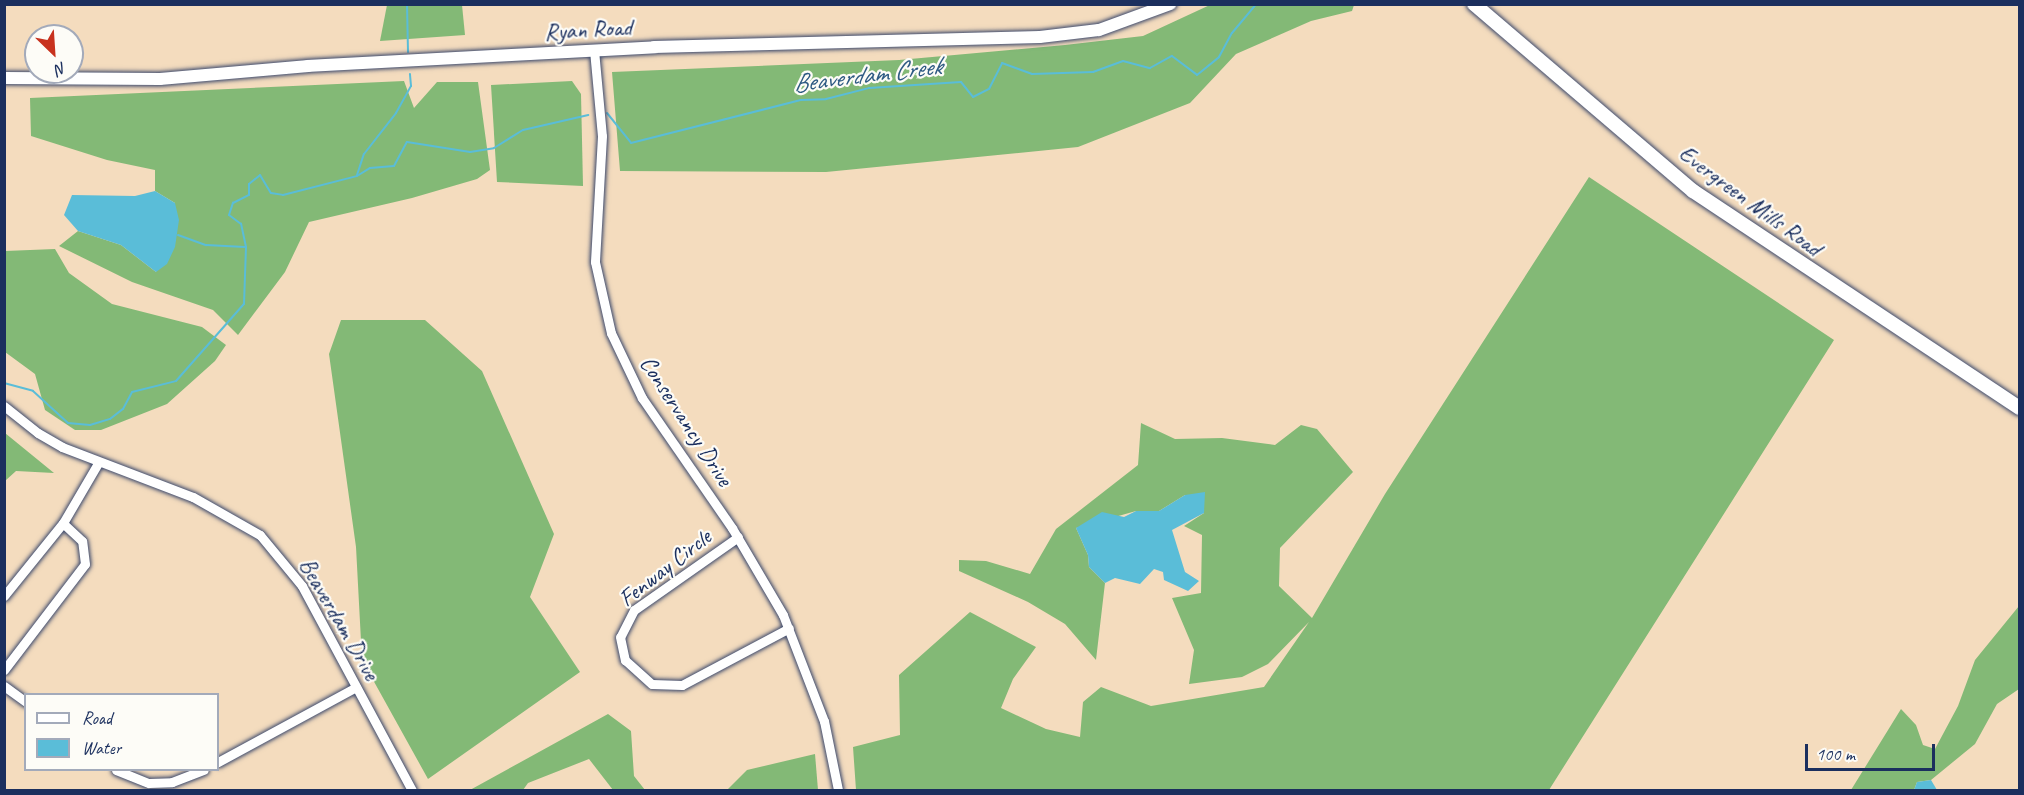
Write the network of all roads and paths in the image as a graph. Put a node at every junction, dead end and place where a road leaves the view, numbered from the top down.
1 (1170, 4) edge
2 (1474, 4) edge
3 (594, 50) junction
4 (4, 78) edge
5 (4, 406) edge
6 (2019, 408) edge
7 (98, 463) junction
8 (63, 523) junction
9 (738, 537) junction
10 (4, 596) edge
11 (789, 628) junction
12 (4, 670) edge
13 (4, 686) edge
14 (356, 687) junction
15 (24, 701) edge
16 (219, 761) edge
17 (119, 771) edge
18 (201, 771) edge
19 (412, 790) edge
20 (838, 790) edge

1 - 3 main road, Ryan Road
2 - 6 main road, Evergreen Mills Road
3 - 4 main road, Ryan Road
3 - 9 street, Conservancy Drive
5 - 7 street, Beaverdam Drive
7 - 8 street
7 - 14 street, Beaverdam Drive
8 - 10 street
8 - 12 street
9 - 11 street, Conservancy Drive
9 - 11 street, Fenway Circle
11 - 20 street, Conservancy Drive
13 - 15 street
14 - 16 street
14 - 19 street, Beaverdam Drive
17 - 18 street

